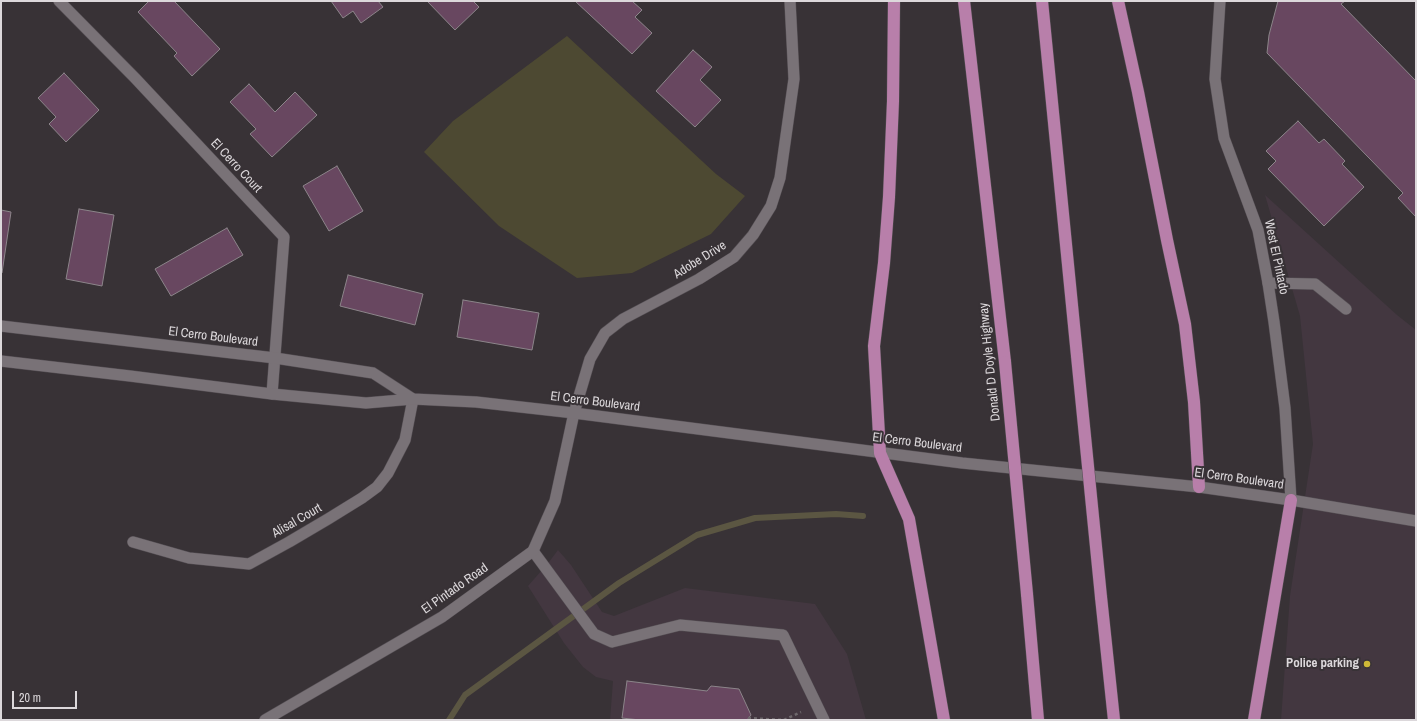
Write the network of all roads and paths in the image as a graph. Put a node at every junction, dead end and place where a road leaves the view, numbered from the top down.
1 (59, 1) edge
2 (790, 1) edge
3 (894, 1) edge
4 (964, 1) edge
5 (1042, 1) edge
6 (1118, 1) edge
7 (1220, 1) edge
8 (1268, 283) junction
9 (1346, 309) dead end
10 (1, 326) edge
11 (275, 358) junction
12 (1, 361) edge
13 (272, 394) junction
14 (413, 399) junction
15 (574, 413) junction
16 (880, 453) junction
17 (1200, 487) junction
18 (1291, 500) junction
19 (1416, 521) edge
20 (133, 542) dead end
21 (533, 551) junction
22 (816, 704) junction
23 (748, 718) dead end
24 (265, 720) edge
25 (824, 720) edge
26 (944, 720) edge
27 (1038, 720) edge
28 (1114, 720) edge
29 (1254, 720) edge

1 - 11 street, El Cerro Court
2 - 15 street, Adobe Drive
3 - 16 highway
4 - 27 highway, Donald D Doyle Highway, bridge
5 - 28 highway, bridge
6 - 17 highway
7 - 8 street, West El Pintado
8 - 9 street
8 - 18 street, West El Pintado
10 - 11 street, El Cerro Boulevard
11 - 13 street, El Cerro Court
11 - 14 street, El Cerro Boulevard
12 - 13 street, El Cerro Boulevard
13 - 14 street, El Cerro Boulevard
14 - 15 street, El Cerro Boulevard
14 - 20 street, Alisal Court
15 - 16 street, El Cerro Boulevard
15 - 21 street
16 - 17 street, El Cerro Boulevard
16 - 26 highway
17 - 18 street, El Cerro Boulevard
18 - 19 street, El Cerro Boulevard
18 - 29 highway
21 - 22 street
21 - 24 street, El Pintado Road
22 - 23 path
22 - 25 street

